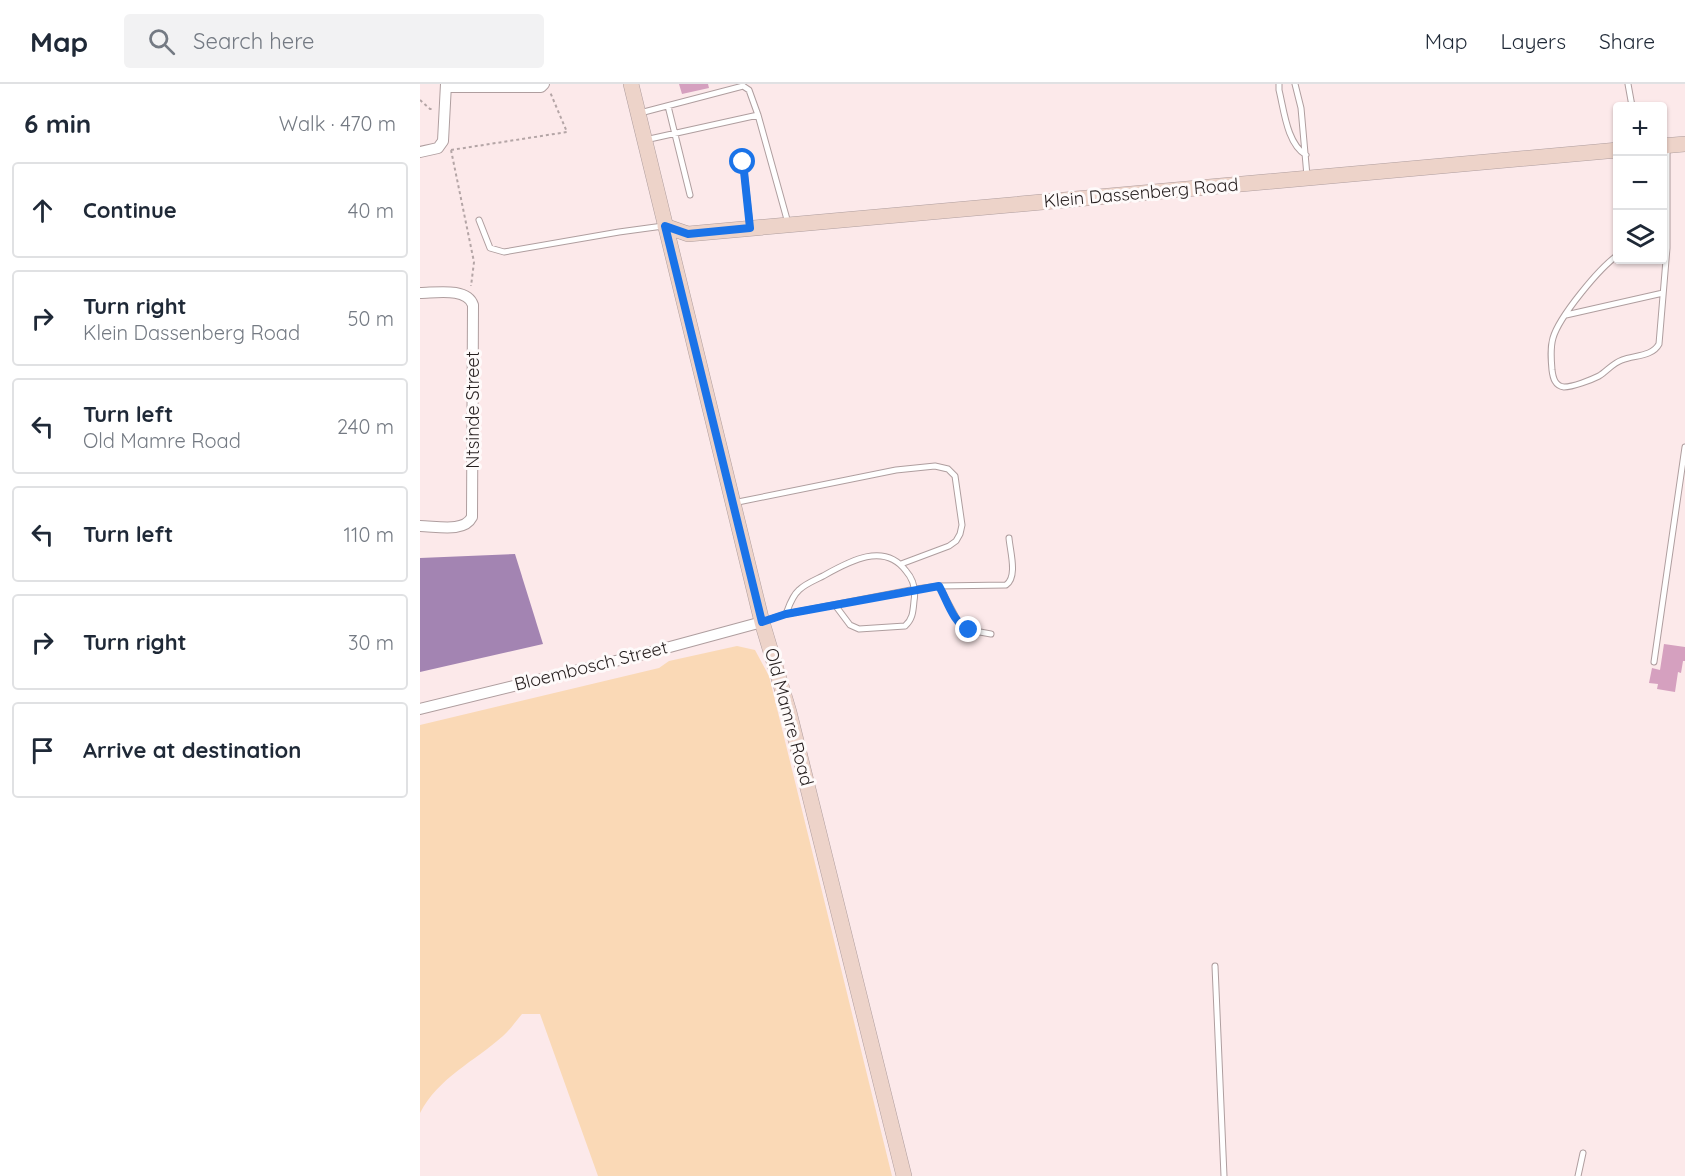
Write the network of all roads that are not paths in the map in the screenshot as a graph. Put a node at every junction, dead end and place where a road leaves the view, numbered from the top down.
1 (545, 84) edge
2 (631, 84) edge
3 (1279, 84) edge
4 (1295, 84) edge
5 (1628, 84) edge
6 (446, 86) edge
7 (1631, 102) edge
8 (668, 106) junction
9 (638, 113) junction
10 (758, 115) junction
11 (675, 134) junction
12 (644, 140) junction
13 (1685, 144) edge
14 (1667, 146) edge
15 (1613, 150) edge
16 (420, 152) edge
17 (1306, 155) junction
18 (1665, 156) edge
19 (743, 162) dead end
20 (1308, 177) junction
21 (690, 195) dead end
22 (1665, 210) edge
23 (479, 220) dead end
24 (789, 225) junction
25 (665, 226) junction
26 (750, 228) junction
27 (1613, 259) edge
28 (1664, 264) edge
29 (420, 293) edge
30 (1663, 293) junction
31 (1566, 315) junction
32 (1685, 447) edge
33 (733, 503) junction
34 (420, 525) edge
35 (1009, 538) dead end
36 (901, 564) junction
37 (939, 586) junction
38 (916, 588) junction
39 (835, 605) junction
40 (786, 614) junction
41 (762, 622) junction
42 (991, 634) dead end
43 (1654, 662) dead end
44 (420, 709) edge
45 (1215, 966) dead end
46 (1583, 1153) dead end
47 (904, 1176) edge
48 (1224, 1176) edge
49 (1578, 1176) edge

1 - 6 street
2 - 9 main road, Old Mamre Road
3 - 17 lane
4 - 17 lane
5 - 7 lane
6 - 16 street
8 - 9 lane
8 - 10 lane
8 - 11 lane
9 - 12 main road, Old Mamre Road
10 - 11 lane
10 - 24 lane
11 - 12 lane
11 - 21 lane
12 - 25 main road, Old Mamre Road
13 - 14 main road
15 - 20 main road, Klein Dassenberg Road
17 - 20 lane
18 - 22 lane
19 - 26 lane
20 - 24 main road, Klein Dassenberg Road
23 - 25 lane
24 - 26 main road, Klein Dassenberg Road
25 - 26 main road, Klein Dassenberg Road
25 - 33 main road, Old Mamre Road
27 - 31 lane
28 - 30 lane
29 - 34 street, Ntsinde Street
30 - 31 lane
30 - 31 lane
32 - 43 lane
33 - 36 lane
33 - 41 main road, Old Mamre Road
35 - 37 lane
36 - 38 lane
36 - 40 lane
37 - 38 lane
37 - 42 lane
38 - 39 lane
38 - 39 lane
39 - 40 lane
40 - 41 lane
41 - 44 street, Bloembosch Street
41 - 47 main road, Old Mamre Road
45 - 48 lane
46 - 49 lane

